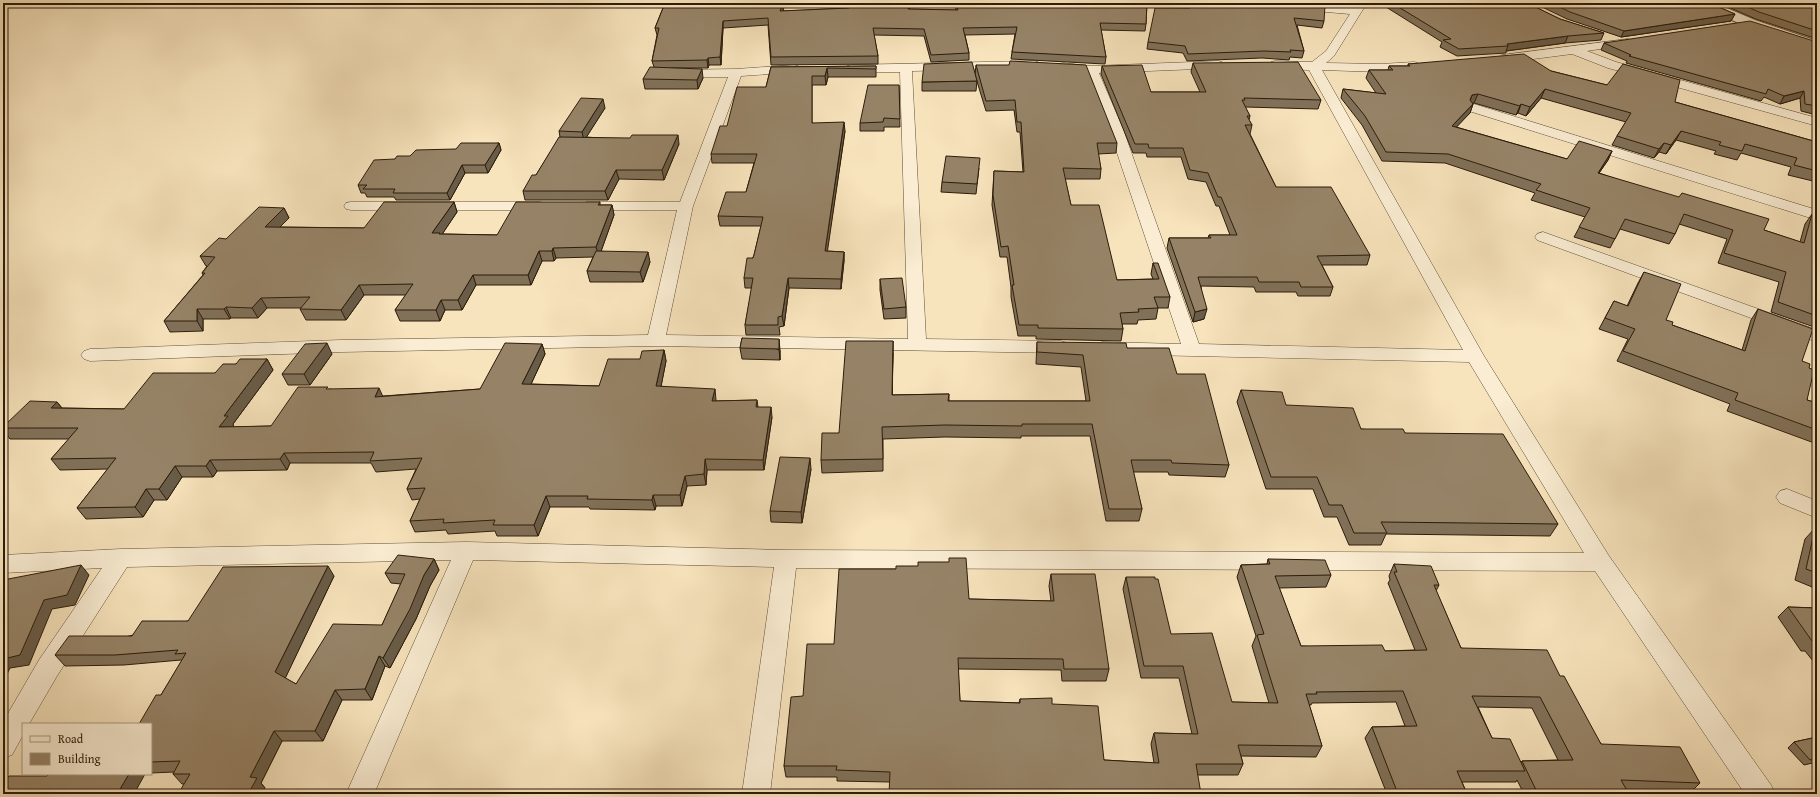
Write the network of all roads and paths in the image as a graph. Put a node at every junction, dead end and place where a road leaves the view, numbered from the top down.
1 (1255, 3) edge
2 (1704, 3) edge
3 (1726, 3) edge
4 (1360, 7) edge
5 (1750, 23) junction
6 (1727, 27) edge
7 (1599, 35) edge
8 (1817, 38) edge
9 (1642, 40) edge
10 (1621, 43) junction
11 (1817, 45) edge
12 (1571, 49) junction
13 (1488, 60) edge
14 (1262, 64) edge
15 (1231, 65) edge
16 (1427, 65) edge
17 (1314, 66) junction
18 (803, 69) edge
19 (842, 69) edge
20 (906, 69) junction
21 (1091, 70) junction
22 (665, 73) edge
23 (736, 73) junction
24 (1474, 108) edge
25 (1817, 122) edge
26 (351, 206) dead end
27 (551, 206) edge
28 (574, 206) edge
29 (686, 206) junction
30 (1817, 215) edge
31 (1543, 237) dead end
32 (1817, 336) edge
33 (656, 340) junction
34 (917, 345) junction
35 (1192, 349) junction
36 (90, 355) dead end
37 (1475, 356) junction
38 (1787, 497) dead end
39 (1817, 510) edge
40 (466, 551) junction
41 (120, 558) junction
42 (786, 559) junction
43 (1601, 562) junction
44 (3, 564) edge
45 (3, 746) edge
46 (360, 794) edge
47 (756, 794) edge
48 (1761, 794) edge

1 - 4 street
2 - 5 street
3 - 8 street
4 - 17 street
5 - 6 street
5 - 11 street
7 - 10 street
9 - 10 street
10 - 12 street
12 - 13 street
12 - 25 street
14 - 17 street
15 - 21 street
16 - 17 street
17 - 37 street
18 - 23 street
19 - 20 street
20 - 21 street
20 - 34 street
21 - 35 street
22 - 23 street
23 - 29 street
24 - 30 street
26 - 27 street
28 - 29 street
29 - 33 street
31 - 32 street
33 - 34 street
33 - 36 street
34 - 35 street
35 - 37 street
37 - 43 street
38 - 39 street
40 - 41 street
40 - 42 street
40 - 46 street
41 - 44 street
41 - 45 street
42 - 43 street
42 - 47 street
43 - 48 street

